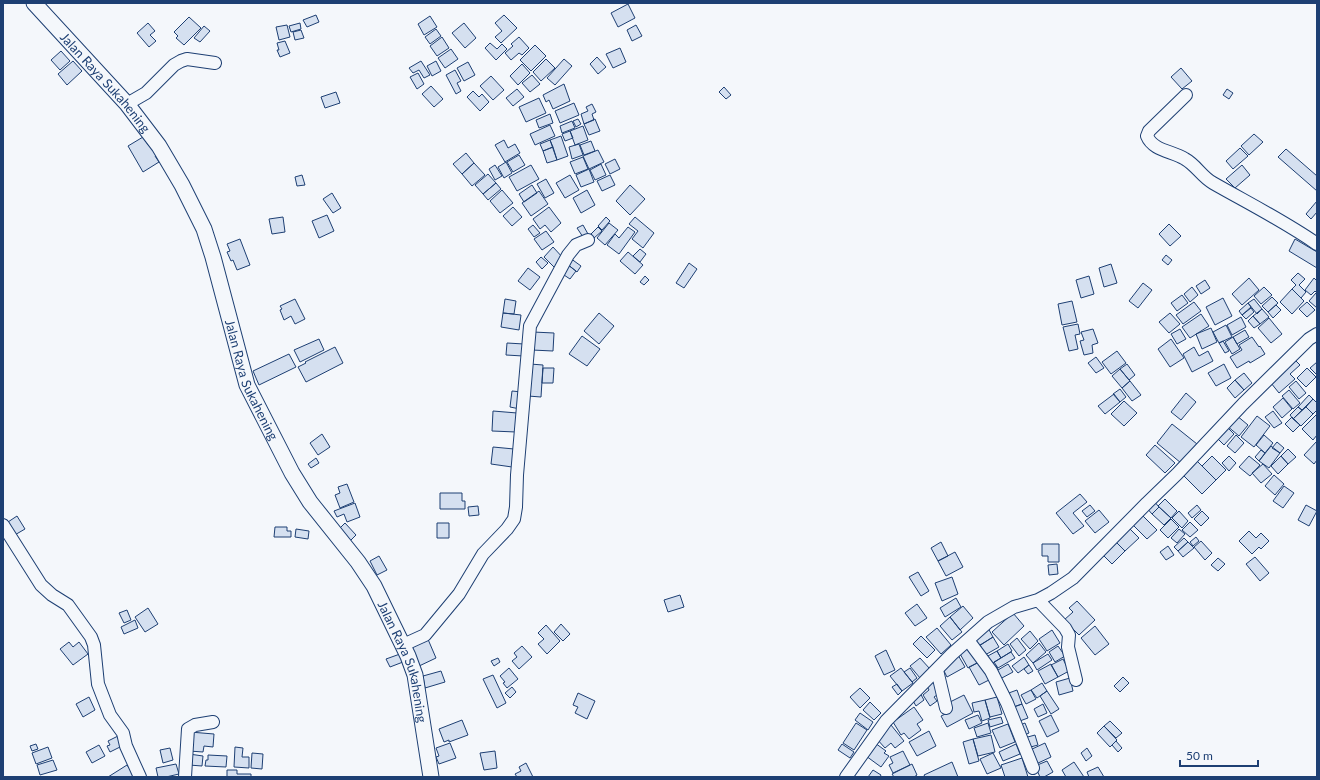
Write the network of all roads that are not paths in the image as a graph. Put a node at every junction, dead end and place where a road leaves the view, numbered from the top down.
1 (34, 3) edge
2 (215, 63) dead end
3 (1186, 95) dead end
4 (127, 104) junction
5 (588, 240) dead end
6 (1317, 244) edge
7 (1317, 334) edge
8 (3, 525) edge
9 (1038, 600) junction
10 (968, 640) junction
11 (403, 645) junction
12 (936, 670) junction
13 (1076, 680) dead end
14 (946, 708) dead end
15 (213, 722) dead end
16 (1033, 768) dead end
17 (140, 777) edge
18 (185, 777) edge
19 (431, 777) edge
20 (846, 777) edge

1 - 4 main road, Jalan Raya Sukahening
2 - 4 street
3 - 6 street
4 - 11 main road, Jalan Raya Sukahening
5 - 11 street
7 - 9 street
8 - 17 street
9 - 10 street
9 - 13 street
10 - 12 street
10 - 16 street
11 - 19 main road, Jalan Raya Sukahening
12 - 14 street
12 - 20 street
15 - 18 street

